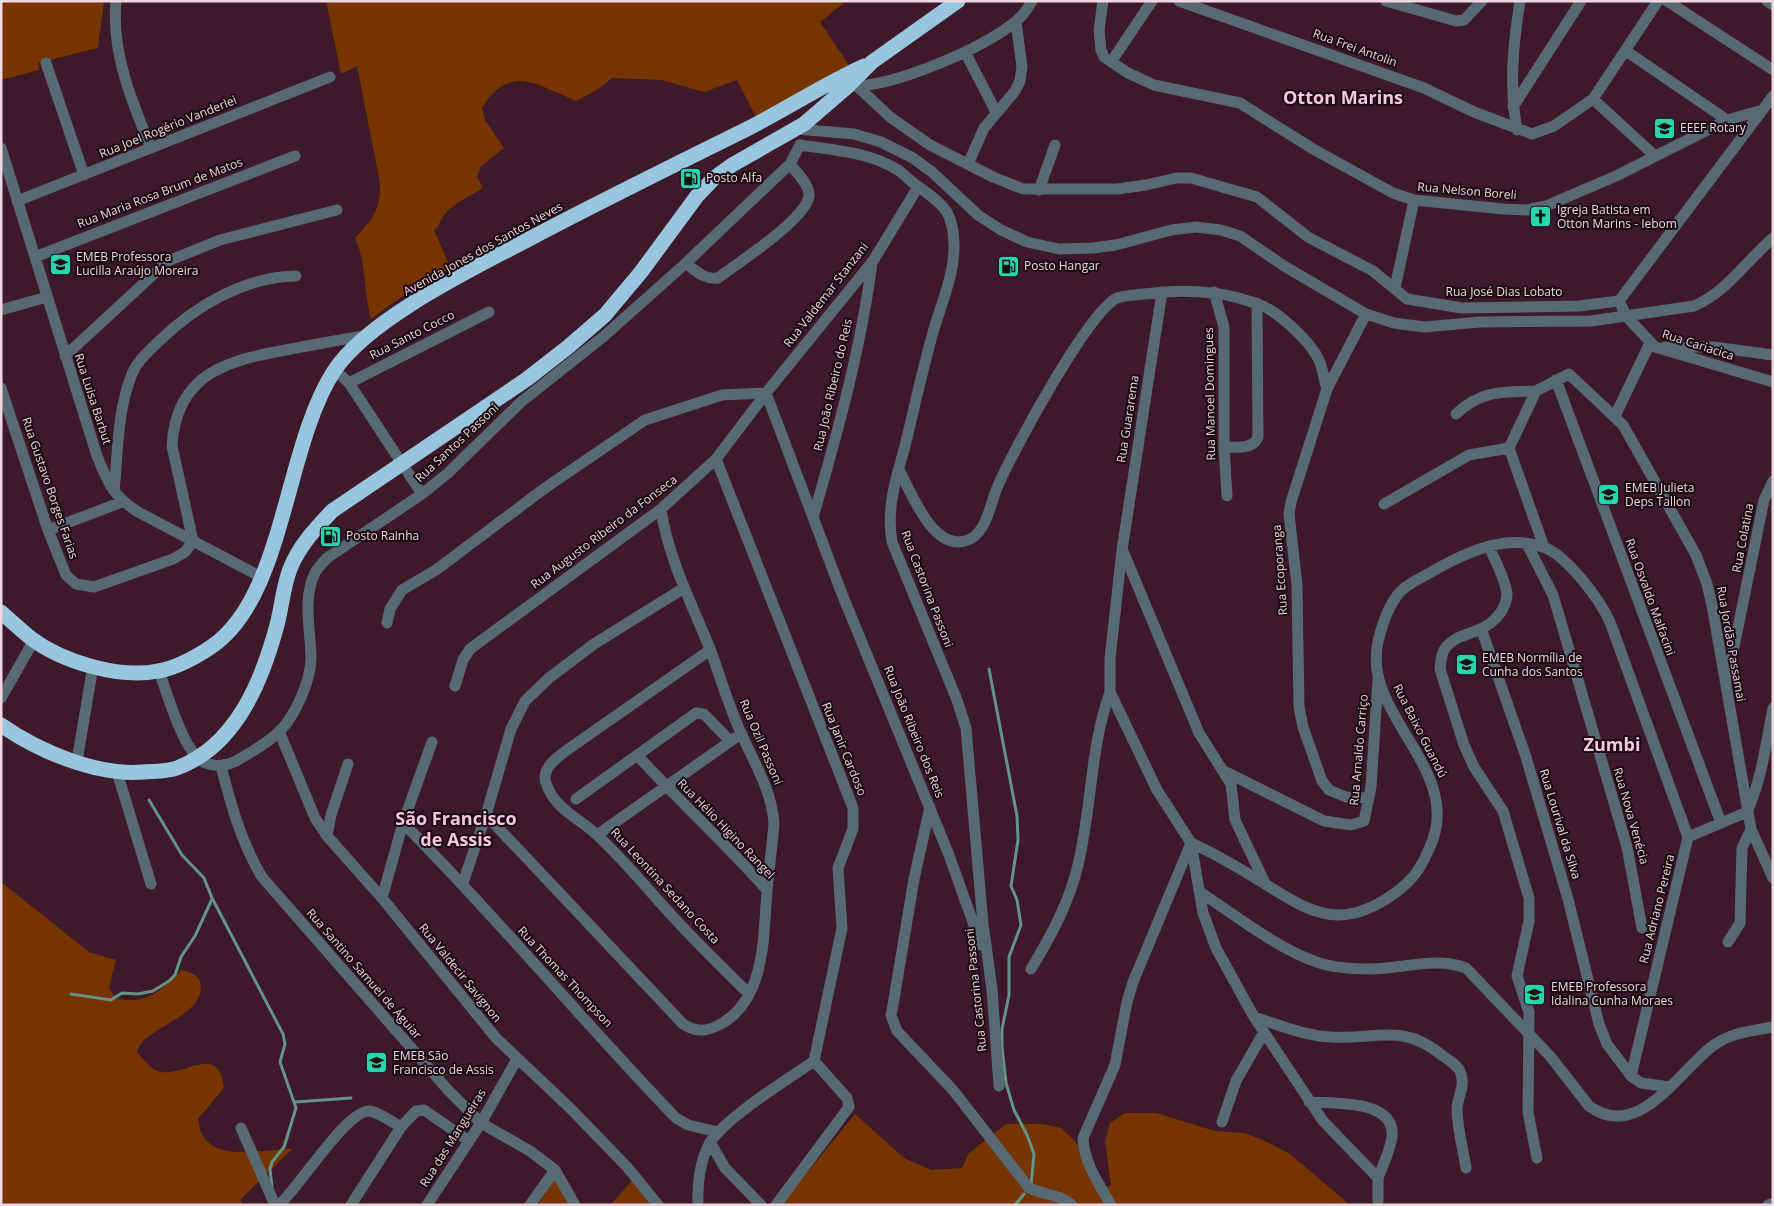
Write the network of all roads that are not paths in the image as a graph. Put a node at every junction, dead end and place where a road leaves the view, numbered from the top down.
1 (116, 1) edge
2 (958, 1) edge
3 (1032, 1) edge
4 (1103, 1) edge
5 (1152, 1) edge
6 (1179, 1) edge
7 (1386, 1) edge
8 (1425, 1) edge
9 (1482, 1) edge
10 (1520, 1) edge
11 (1581, 1) edge
12 (1658, 1) edge
13 (1666, 1) edge
14 (1767, 1) edge
15 (1773, 5) edge
16 (1434, 15) junction
17 (1016, 22) junction
18 (1626, 51) junction
19 (965, 52) junction
20 (872, 62) junction
21 (1111, 62) junction
22 (46, 64) dead end
23 (1773, 70) edge
24 (330, 77) dead end
25 (853, 86) junction
26 (811, 94) junction
27 (1773, 96) edge
28 (1593, 99) junction
29 (1513, 107) junction
30 (1759, 111) junction
31 (996, 112) junction
32 (818, 114) junction
33 (1727, 120) junction
34 (1517, 130) junction
35 (795, 136) junction
36 (1055, 145) dead end
37 (1, 148) edge
38 (151, 148) junction
39 (295, 156) dead end
40 (1655, 156) junction
41 (790, 164) junction
42 (968, 164) junction
43 (84, 175) junction
44 (918, 187) junction
45 (1039, 190) junction
46 (1414, 200) junction
47 (17, 201) junction
48 (337, 210) dead end
49 (1773, 238) edge
50 (35, 257) junction
51 (873, 261) junction
52 (686, 263) junction
53 (296, 276) dead end
54 (1395, 288) junction
55 (1162, 292) junction
56 (1214, 292) junction
57 (47, 297) junction
58 (1619, 302) junction
59 (1257, 303) junction
60 (1, 310) edge
61 (489, 312) dead end
62 (1366, 314) junction
63 (1627, 317) junction
64 (371, 334) junction
65 (1653, 345) junction
66 (1773, 355) edge
67 (65, 356) junction
68 (335, 370) junction
69 (1556, 380) junction
70 (1773, 382) edge
71 (349, 383) junction
72 (1, 388) edge
73 (1327, 389) junction
74 (1536, 391) junction
75 (766, 392) junction
76 (1456, 414) dead end
77 (1616, 416) junction
78 (1224, 447) junction
79 (1509, 448) junction
80 (716, 459) junction
81 (400, 464) junction
82 (898, 470) junction
83 (1773, 481) edge
84 (114, 492) junction
85 (422, 494) junction
86 (1227, 496) dead end
87 (122, 502) junction
88 (1384, 504) dead end
89 (661, 509) junction
90 (814, 514) junction
91 (48, 530) junction
92 (193, 542) junction
93 (1527, 544) junction
94 (1489, 546) junction
95 (1544, 547) junction
96 (1122, 550) junction
97 (263, 578) junction
98 (684, 588) junction
99 (1, 612) edge
100 (387, 623) dead end
101 (1482, 630) junction
102 (34, 640) junction
103 (710, 650) junction
104 (93, 666) junction
105 (159, 671) junction
106 (1378, 678) junction
107 (455, 686) dead end
108 (1725, 689) junction
109 (1110, 692) junction
110 (1, 698) edge
111 (1773, 708) edge
112 (1, 724) edge
113 (279, 731) junction
114 (741, 734) junction
115 (730, 741) junction
116 (432, 742) dead end
117 (637, 755) junction
118 (197, 758) junction
119 (77, 761) junction
120 (348, 764) dead end
121 (221, 766) junction
122 (117, 772) junction
123 (1226, 772) junction
124 (665, 786) junction
125 (1370, 798) junction
126 (576, 800) dead end
127 (930, 807) junction
128 (1747, 812) junction
129 (486, 815) junction
130 (1720, 822) junction
131 (403, 823) junction
132 (1751, 829) junction
133 (597, 834) junction
134 (327, 836) junction
135 (1688, 837) junction
136 (1191, 843) junction
137 (1773, 878) edge
138 (463, 883) junction
139 (151, 884) dead end
140 (1265, 884) junction
141 (767, 890) junction
142 (1200, 892) junction
143 (382, 898) junction
144 (1642, 928) dead end
145 (1728, 942) dead end
146 (987, 961) junction
147 (1031, 969) dead end
148 (748, 993) junction
149 (1254, 1017) junction
150 (1773, 1027) edge
151 (1527, 1031) junction
152 (1264, 1032) junction
153 (517, 1059) junction
154 (814, 1061) junction
155 (1631, 1076) junction
156 (999, 1086) dead end
157 (1670, 1087) junction
158 (1309, 1102) junction
159 (1222, 1122) dead end
160 (481, 1123) junction
161 (401, 1127) junction
162 (241, 1128) dead end
163 (718, 1132) junction
164 (469, 1142) junction
165 (710, 1142) junction
166 (1537, 1158) dead end
167 (1466, 1168) dead end
168 (555, 1170) junction
169 (1378, 1178) junction
170 (1773, 1203) edge
171 (278, 1204) edge
172 (351, 1205) edge
173 (427, 1205) edge
174 (530, 1205) edge
175 (575, 1205) edge
176 (658, 1205) edge
177 (698, 1205) edge
178 (761, 1205) edge
179 (776, 1205) edge
180 (1072, 1205) edge
181 (1111, 1205) edge
182 (1378, 1205) edge
183 (1768, 1205) edge

1 - 38 street
2 - 20 highway
3 - 17 street
4 - 21 street, Rua Nelson Boreli
5 - 21 street
6 - 34 street, Rua Frei Antolin
7 - 16 street
8 - 16 street
9 - 16 street
10 - 29 street
11 - 29 street
12 - 18 street
13 - 23 street
14 - 15 street
17 - 19 street
17 - 31 street
18 - 28 street
18 - 33 street
19 - 25 street
19 - 31 street
20 - 25 highway
20 - 26 highway, Avenida Jones dos Santos Neves
21 - 46 street, Rua Nelson Boreli
22 - 43 street
24 - 38 street, Rua Joel Rogério Vanderlei
25 - 32 highway
25 - 42 street, Rua José Dias Lobato
26 - 32 highway
26 - 64 highway, Avenida Jones dos Santos Neves
27 - 30 street
28 - 34 street, Rua Frei Antolin
28 - 40 street
29 - 34 street
30 - 33 street, Rua Nelson Boreli
30 - 58 street
31 - 42 street
32 - 35 highway
33 - 40 street, Rua Nelson Boreli
35 - 41 street, Rua Santos Passoni
35 - 44 street, Rua Castorina Passoni
35 - 62 street
35 - 81 highway
36 - 45 street
37 - 47 street, Rua Luisa Barbut
38 - 43 street, Rua Joel Rogério Vanderlei
39 - 50 street, Rua Maria Rosa Brum de Matos
40 - 46 street, Rua Nelson Boreli
41 - 52 street, Rua Santos Passoni
41 - 52 street
42 - 45 street, Rua José Dias Lobato
43 - 47 street, Rua Joel Rogério Vanderlei
44 - 51 street, Rua Valdemar Stanzani
44 - 82 street, Rua Castorina Passoni
45 - 54 street, Rua José Dias Lobato
46 - 54 street
47 - 50 street, Rua Luisa Barbut
48 - 67 street
49 - 63 street
50 - 57 street, Rua Luisa Barbut
51 - 75 street, Rua Valdemar Stanzani
51 - 90 street, Rua João Ribeiro do Reis
52 - 85 street, Rua Santos Passoni
53 - 84 street
54 - 58 street, Rua José Dias Lobato
55 - 56 street
55 - 82 street
55 - 96 street, Rua Guararema
56 - 59 street
56 - 78 street, Rua Manoel Domingues
57 - 60 street
57 - 67 street, Rua Luisa Barbut
58 - 63 street, Rua Cariacica
59 - 73 street
59 - 78 street
61 - 71 street, Rua Santo Cocco
62 - 63 street
62 - 73 street, Rua Ecoporanga
63 - 65 street, Rua Cariacica
64 - 68 highway, Avenida Jones dos Santos Neves
64 - 92 street
65 - 66 street
65 - 70 street, Rua Cariacica
65 - 77 street
67 - 84 street, Rua Luisa Barbut
68 - 71 street
68 - 97 highway, Avenida Jones dos Santos Neves
69 - 74 street
69 - 77 street, Rua Jordão Passamai
69 - 130 street, Rua Osvaldo Malfacini
71 - 81 street
72 - 91 street, Rua Gustavo Borges Farias
73 - 125 street, Rua Ecoporanga
74 - 76 street
74 - 79 street
75 - 80 street, Rua Augusto Ribeiro da Fonseca
75 - 90 street, Rua João Ribeiro dos Reis
75 - 100 street
77 - 108 street, Rua Jordão Passamai
78 - 86 street, Rua Manoel Domingues
79 - 88 street
79 - 95 street
80 - 89 street, Rua Augusto Ribeiro da Fonseca
80 - 154 street, Rua Janir Cardoso
81 - 85 street
81 - 118 highway
82 - 146 street, Rua Castorina Passoni
83 - 108 street, Rua Colatina
84 - 87 street, Rua Luisa Barbut
85 - 113 street, Rua Santos Passoni
87 - 91 street
87 - 92 street, Rua Luisa Barbut
89 - 98 street, Rua Ozil Passoni
89 - 107 street, Rua Augusto Ribeiro da Fonseca
90 - 127 street, Rua João Ribeiro dos Reis
91 - 92 street, Rua Gustavo Borges Farias
92 - 97 street, Rua Luisa Barbut
93 - 94 street, Rua Baixo Guandú
93 - 95 street, Rua Baixo Guandú
93 - 144 street, Rua Nova Venécia
94 - 101 street
94 - 106 street, Rua Baixo Guandú
95 - 135 street, Rua Baixo Guandú
96 - 109 street, Rua Guararema
96 - 123 street
97 - 105 highway, Avenida Jones dos Santos Neves
98 - 103 street, Rua Ozil Passoni
98 - 129 street
99 - 102 highway, Avenida Jones dos Santos Neves
101 - 151 street
101 - 155 street, Rua Lourival da Silva
102 - 104 highway, Avenida Jones dos Santos Neves
102 - 110 street
103 - 114 street, Rua Ozil Passoni
103 - 133 street, Rua Leontina Sedano Costa
104 - 105 highway, Avenida Jones dos Santos Neves
104 - 119 street
105 - 118 street
106 - 125 street, Rua Arnaldo Carriço
106 - 140 street, Rua Baixo Guandú
108 - 128 street, Rua Jordão Passamai
109 - 136 street
109 - 147 street
111 - 128 street
112 - 119 highway
113 - 121 street, Rua Santos Passoni
113 - 134 street, Rua Valdecir Savignon
114 - 115 street
114 - 141 street, Rua Ozil Passoni
115 - 117 street
115 - 124 street
116 - 131 street
117 - 124 street, Rua Hélio Higino Rangel
117 - 126 street
118 - 121 street
118 - 122 highway
119 - 122 highway
120 - 134 street
121 - 160 street, Rua Santino Samuel de Águiar
122 - 139 street
123 - 125 street, Rua Arnaldo Carriço
123 - 140 street
124 - 133 street
124 - 141 street, Rua Hélio Higino Rangel
127 - 146 street, Rua João Ribeiro dos Reis
127 - 180 street
128 - 130 street
128 - 132 street, Rua Jordão Passamai
129 - 138 street
129 - 148 street, Rua Ozil Passoni
130 - 135 street
131 - 138 street, Rua Thomas Thompson
131 - 143 street
132 - 137 street, Rua Jordão Passamai
132 - 145 street
133 - 148 street, Rua Leontina Sedano Costa
134 - 143 street, Rua Valdecir Savignon
135 - 155 street, Rua Adriano Pereira
136 - 140 street, Rua Baixo Guandú
136 - 142 street
136 - 181 street
138 - 163 street, Rua Thomas Thompson
141 - 148 street, Rua Ozil Passoni
142 - 149 street
142 - 151 street
143 - 153 street, Rua Valdecir Savignon
146 - 156 street, Rua Castorina Passoni
149 - 152 street
149 - 167 street
150 - 157 street
151 - 157 street
151 - 166 street
152 - 158 street
152 - 159 street
153 - 160 street, Rua das Mangueiras
153 - 176 street, Rua Valdecir Savignon
154 - 163 street
154 - 179 street
155 - 157 street
158 - 169 street
158 - 169 street
160 - 164 street, Rua das Mangueiras
160 - 168 street, Rua Santino Samuel de Águiar
161 - 164 street
161 - 171 street
161 - 172 street
162 - 171 street
163 - 165 street
164 - 173 street, Rua das Mangueiras
165 - 177 street
165 - 178 street
168 - 174 street
168 - 175 street, Rua Santino Samuel de Águiar
169 - 182 street
170 - 183 street

